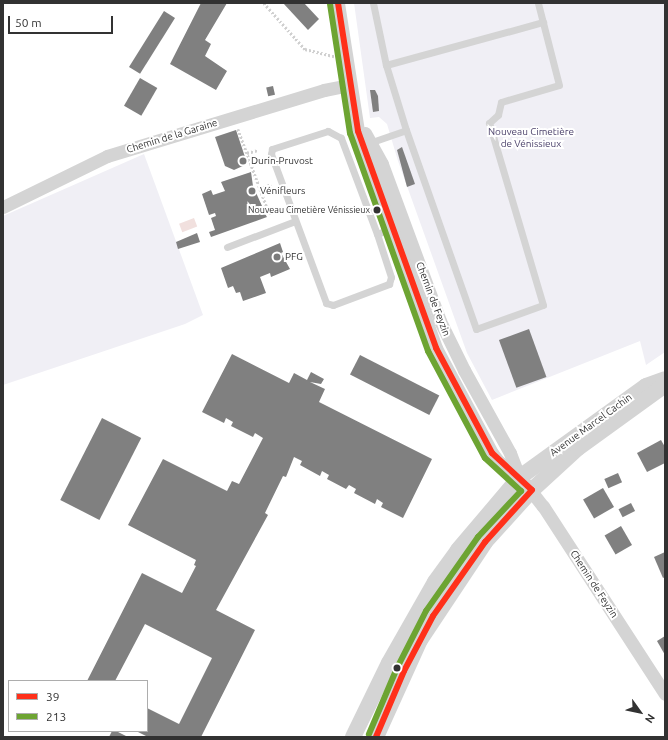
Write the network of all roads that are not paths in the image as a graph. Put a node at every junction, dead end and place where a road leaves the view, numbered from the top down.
1 (338, 3) edge
2 (374, 3) edge
3 (538, 3) edge
4 (542, 22) junction
5 (386, 65) junction
6 (349, 85) junction
7 (406, 130) junction
8 (367, 144) junction
9 (3, 207) edge
10 (295, 221) junction
11 (399, 225) junction
12 (377, 234) junction
13 (227, 247) dead end
14 (665, 380) edge
15 (665, 385) edge
16 (520, 477) junction
17 (532, 490) junction
18 (433, 616) junction
19 (415, 622) junction
20 (404, 671) junction
21 (663, 686) edge
22 (354, 737) edge
23 (376, 737) edge

1 - 6 street, Chemin de Feyzin
2 - 5 lane
3 - 4 lane
4 - 5 lane
4 - 7 lane
5 - 7 lane
6 - 8 street, Chemin de Feyzin
6 - 9 street, Chemin de la Garaine
7 - 8 lane
8 - 11 street, Chemin de Feyzin
10 - 12 lane
10 - 12 lane
10 - 13 lane
11 - 12 lane
11 - 16 street, Chemin de Feyzin
14 - 16 street, Avenue Marcel Cachin
15 - 17 street, Avenue Marcel Cachin
16 - 17 street, Chemin de Feyzin
16 - 19 street, Avenue Marcel Cachin
17 - 18 street, Avenue Marcel Cachin
17 - 21 street, Chemin de Feyzin
18 - 19 lane
18 - 20 street, Avenue Marcel Cachin
19 - 20 lane
19 - 22 street, Avenue Marcel Cachin
20 - 23 street, Avenue Marcel Cachin

